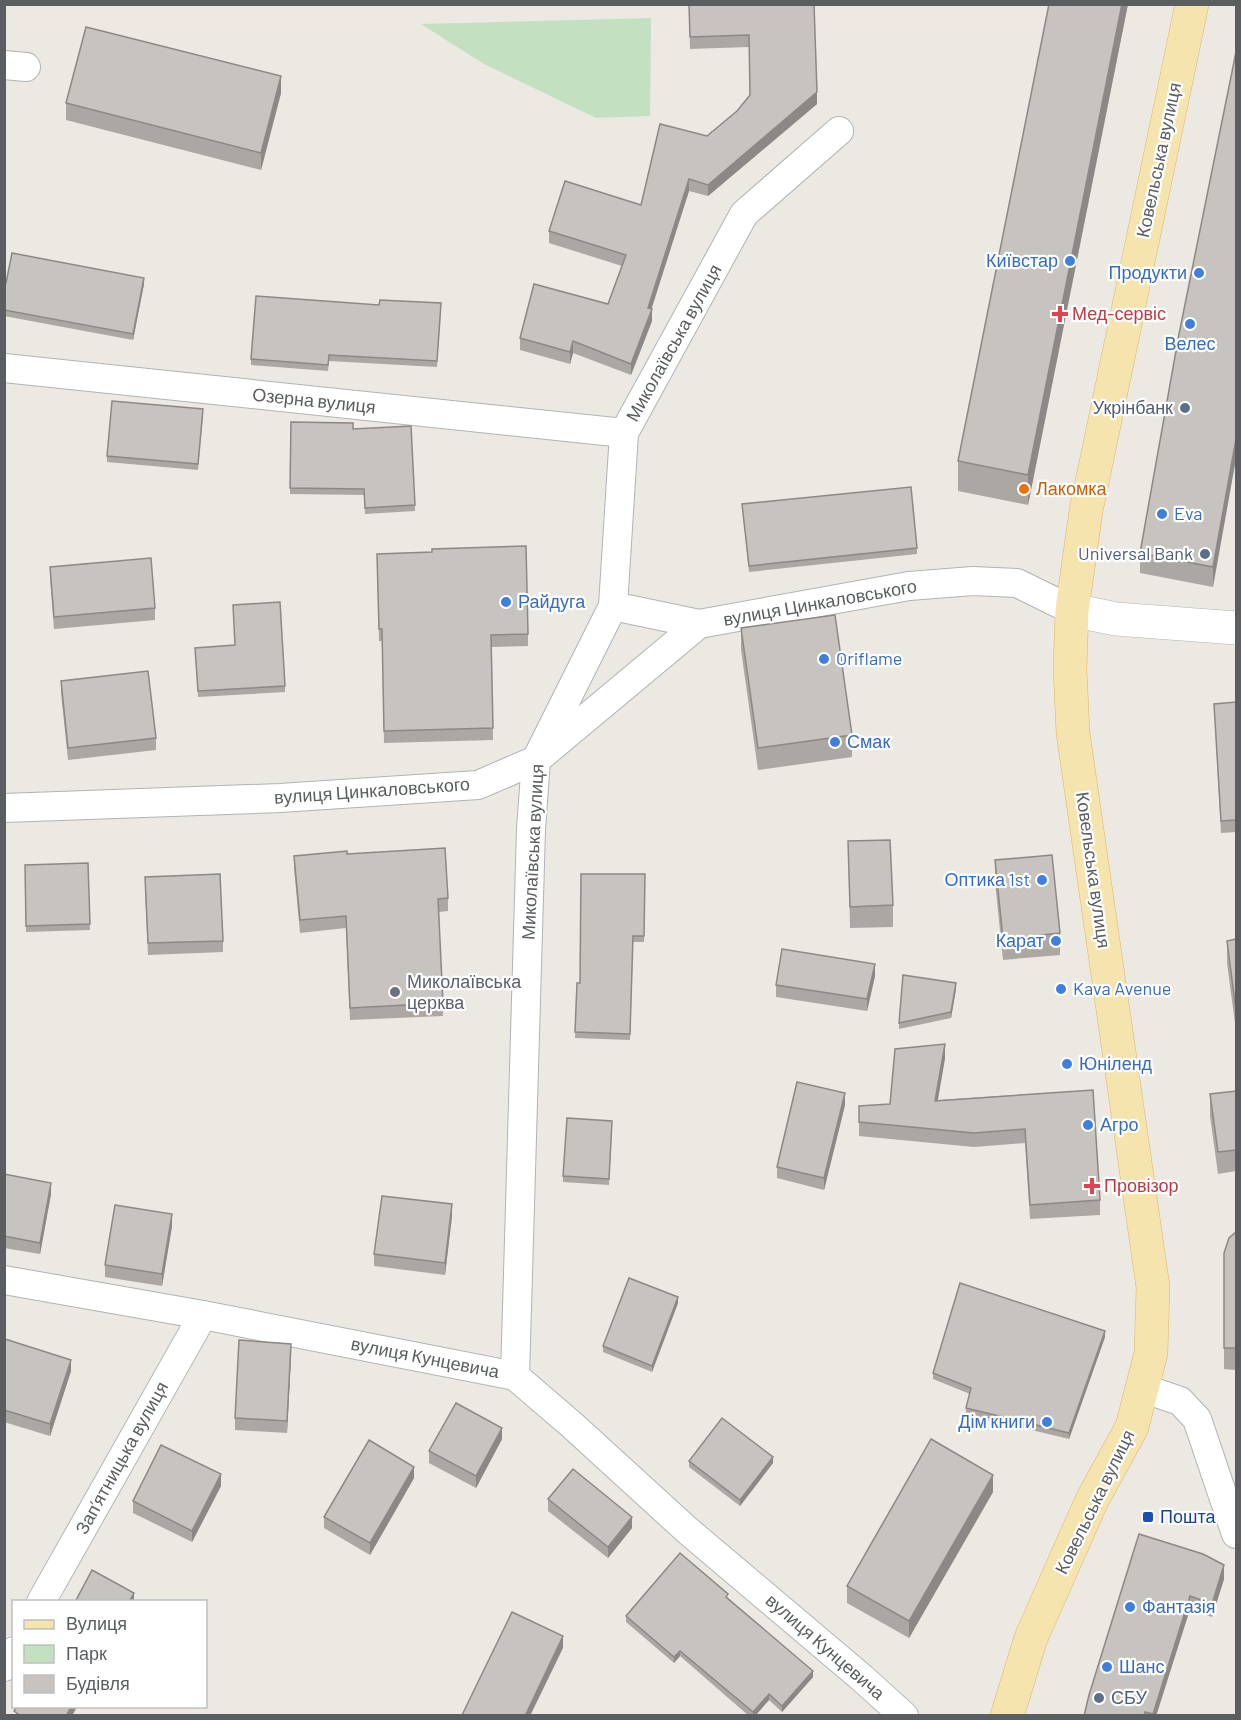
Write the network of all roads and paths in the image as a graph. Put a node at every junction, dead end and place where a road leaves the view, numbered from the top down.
1 (1192, 4) edge
2 (839, 131) dead end
3 (4, 368) edge
4 (624, 433) junction
5 (613, 606) junction
6 (1072, 610) junction
7 (699, 624) junction
8 (1236, 628) edge
9 (536, 760) junction
10 (4, 808) edge
11 (4, 1280) edge
12 (203, 1315) junction
13 (515, 1376) junction
14 (1142, 1388) junction
15 (1236, 1534) edge
16 (42, 1600) edge
17 (904, 1716) edge
18 (1007, 1716) edge

1 - 6 main road, Ковельська вулиця
2 - 4 street, Миколаївська вулиця
3 - 4 street, Озерна вулиця
4 - 5 street, Миколаївська вулиця
5 - 7 street
5 - 9 street, Миколаївська вулиця
6 - 7 street, вулиця Цинкаловського
6 - 8 street
6 - 14 main road, Ковельська вулиця
7 - 9 street, вулиця Цинкаловського
9 - 10 street, вулиця Цинкаловського
9 - 13 street, Миколаївська вулиця
11 - 12 street, вулиця Кунцевича
12 - 13 street, вулиця Кунцевича
12 - 16 street, Запʼятницька вулиця
13 - 17 street, вулиця Кунцевича
14 - 15 street
14 - 18 main road, Ковельська вулиця

